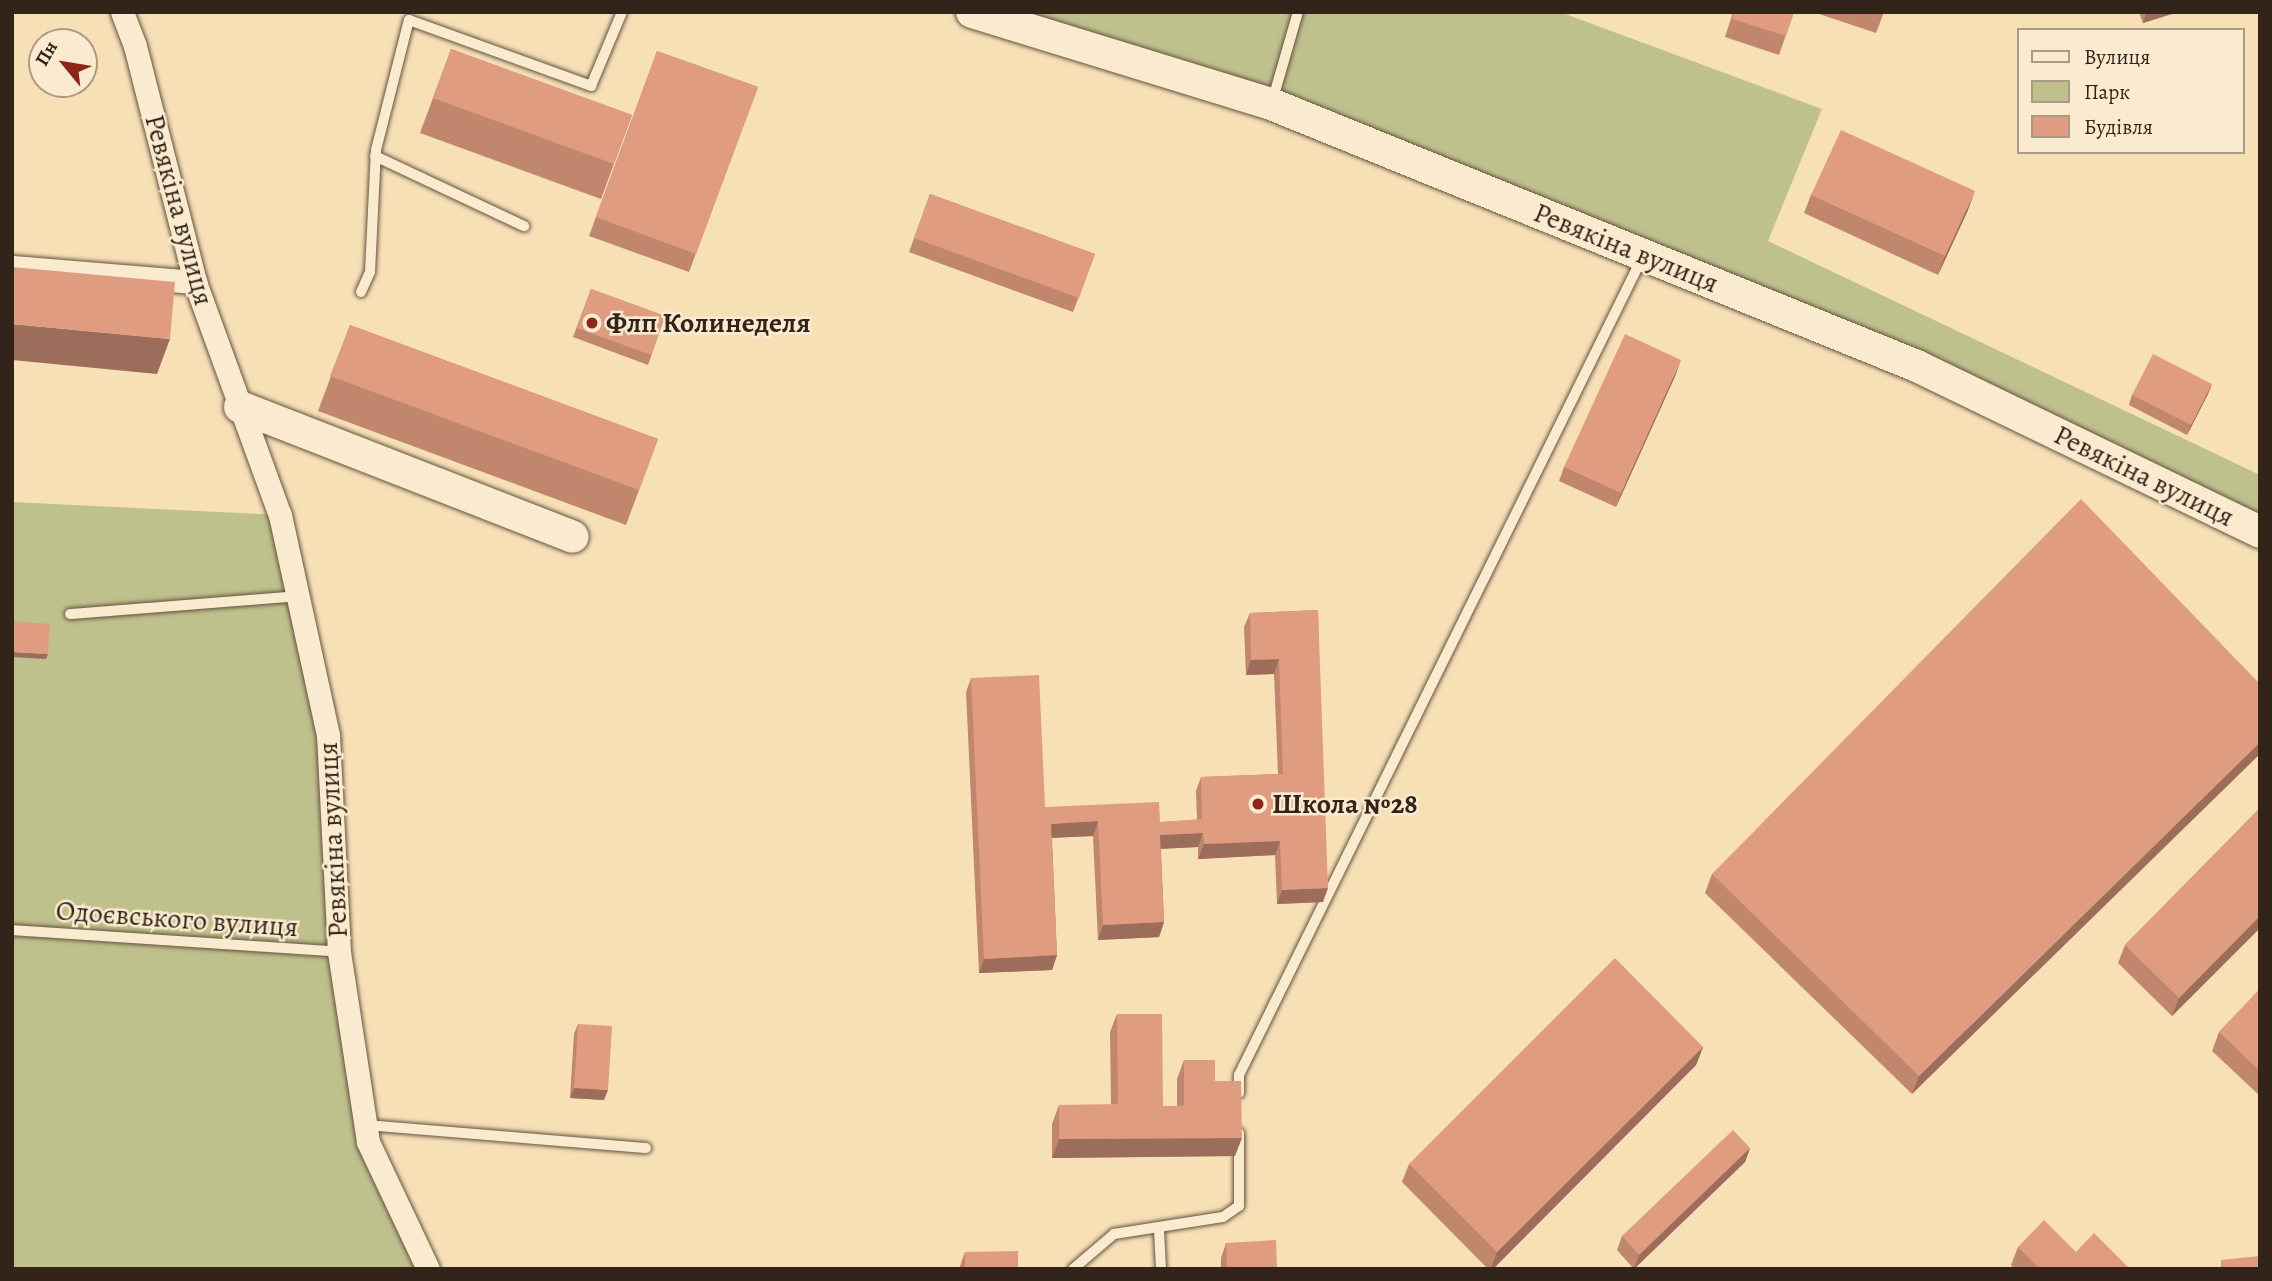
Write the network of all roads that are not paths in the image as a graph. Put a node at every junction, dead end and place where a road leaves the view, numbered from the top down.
1 (122, 12) edge
2 (622, 12) edge
3 (972, 12) edge
4 (1298, 12) edge
5 (1271, 104) junction
6 (375, 156) junction
7 (524, 226) dead end
8 (1644, 255) junction
9 (12, 267) edge
10 (195, 282) junction
11 (361, 292) dead end
12 (240, 407) junction
13 (2260, 532) edge
14 (573, 537) dead end
15 (298, 596) junction
16 (70, 614) dead end
17 (12, 930) edge
18 (339, 952) junction
19 (1239, 1101) edge
20 (1239, 1114) edge
21 (365, 1125) junction
22 (646, 1149) dead end
23 (1159, 1230) junction
24 (428, 1269) edge
25 (1073, 1269) edge
26 (1161, 1269) edge

1 - 10 street, Ревякіна вулиця
2 - 6 lane
3 - 5 street, Ревякіна вулиця
4 - 5 lane
5 - 8 street, Ревякіна вулиця
6 - 7 lane
6 - 11 lane
8 - 13 street, Ревякіна вулиця
8 - 19 lane
9 - 10 street
10 - 12 street, Ревякіна вулиця
12 - 14 street
12 - 15 street, Ревякіна вулиця
15 - 16 lane
15 - 18 street, Ревякіна вулиця
17 - 18 lane, Одоєвського вулиця
18 - 21 street, Ревякіна вулиця
20 - 23 lane
21 - 22 lane
21 - 24 street, Ревякіна вулиця
23 - 25 lane
23 - 26 lane

